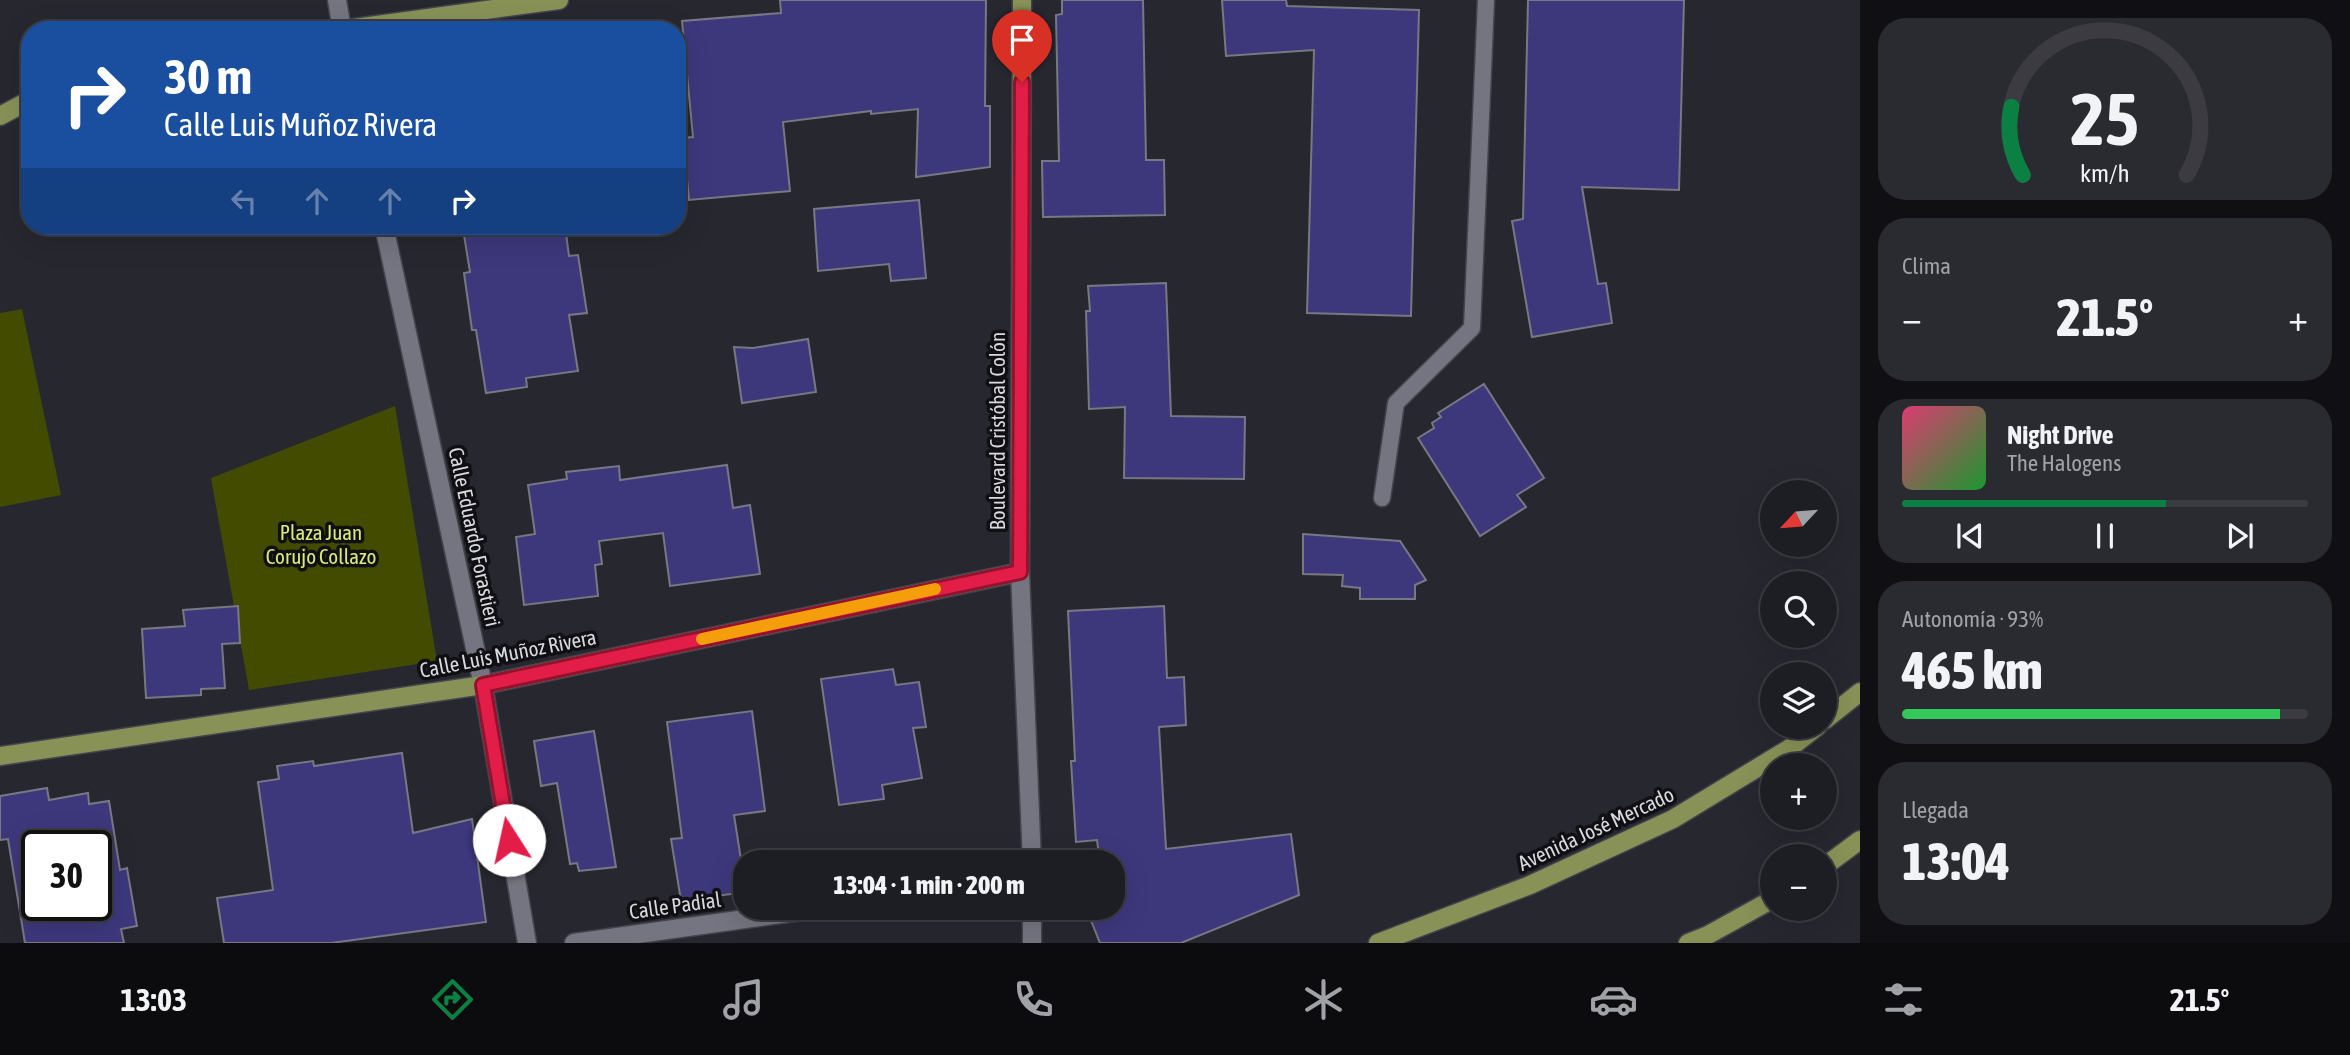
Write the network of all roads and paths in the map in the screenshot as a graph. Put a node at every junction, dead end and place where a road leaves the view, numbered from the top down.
1 (337, 0) edge
2 (559, 0) edge
3 (1022, 0) edge
4 (1486, 0) edge
5 (340, 21) edge
6 (406, 21) edge
7 (21, 105) edge
8 (0, 116) edge
9 (386, 235) edge
10 (1382, 498) dead end
11 (1020, 572) junction
12 (483, 685) junction
13 (1860, 692) edge
14 (1837, 710) edge
15 (1801, 739) edge
16 (0, 756) edge
17 (1860, 840) edge
18 (1031, 850) edge
19 (1837, 857) edge
20 (1760, 906) edge
21 (738, 920) edge
22 (1032, 920) edge
23 (527, 943) edge
24 (574, 943) edge
25 (1032, 943) edge
26 (1378, 943) edge
27 (1688, 943) edge

1 - 5 street
2 - 6 main road
3 - 11 main road, Boulevard Cristóbal Colón
4 - 10 lane
7 - 8 main road
9 - 12 street, Calle Eduardo Forastieri
11 - 12 main road, Calle Luis Muñoz Rivera
11 - 18 street, Boulevard Cristóbal Colón
12 - 16 main road, Calle Luis Muñoz Rivera
12 - 23 street, Calle Eduardo Forastieri
13 - 14 main road
15 - 26 main road, Avenida José Mercado
17 - 19 main road
20 - 27 main road
21 - 24 street, Calle Padial
22 - 25 street

